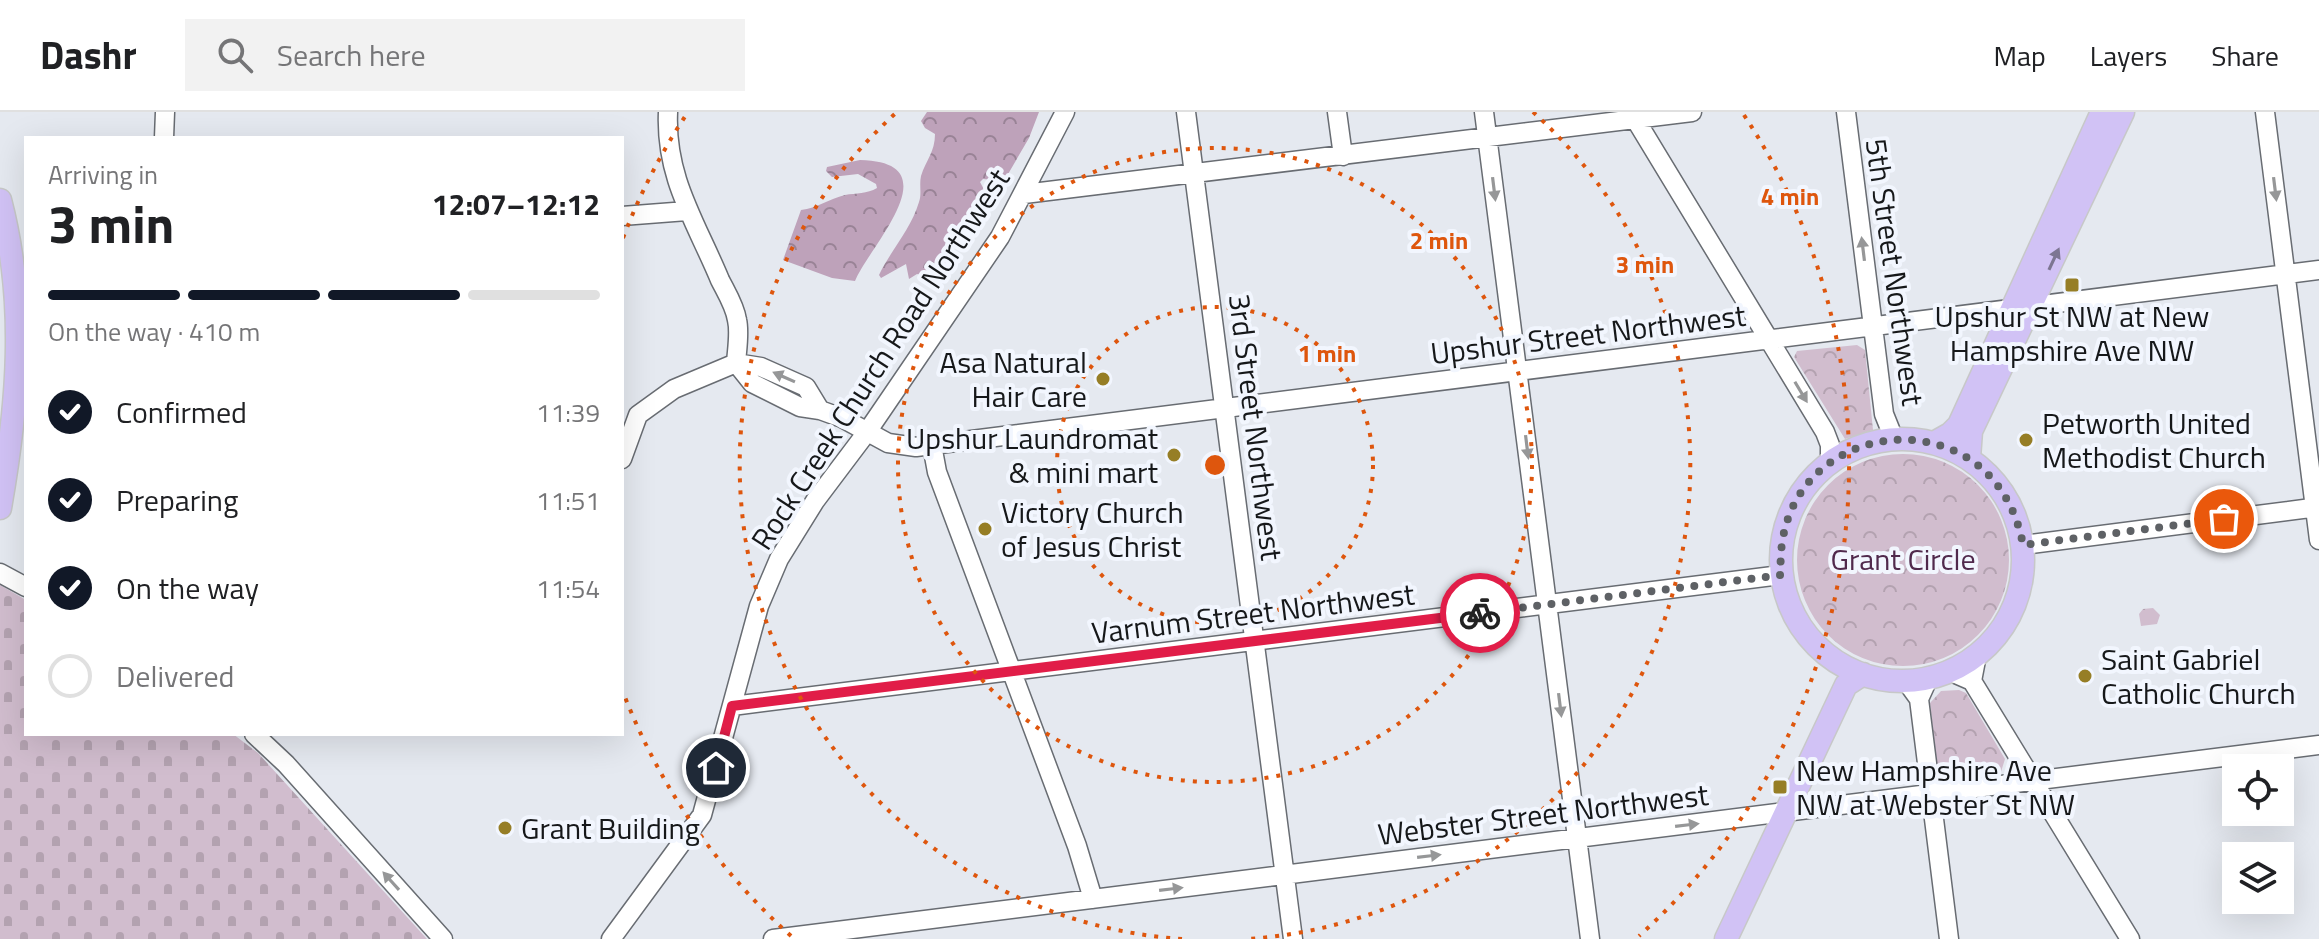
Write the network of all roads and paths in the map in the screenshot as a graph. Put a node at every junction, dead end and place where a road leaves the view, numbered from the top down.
1 (165, 112) edge
2 (668, 112) edge
3 (1065, 112) edge
4 (1186, 112) edge
5 (1337, 112) edge
6 (1484, 112) edge
7 (1692, 112) edge
8 (1846, 112) edge
9 (2102, 112) edge
10 (2123, 112) edge
11 (2265, 112) edge
12 (1633, 116) edge
13 (164, 136) edge
14 (1487, 137) junction
15 (1343, 156) junction
16 (1195, 174) junction
17 (1024, 194) junction
18 (0, 200) edge
19 (687, 211) junction
20 (624, 216) edge
21 (2319, 270) edge
22 (2286, 275) junction
23 (2020, 310) junction
24 (1872, 327) junction
25 (1769, 339) junction
26 (736, 363) junction
27 (1517, 371) junction
28 (1226, 408) junction
29 (867, 432) junction
30 (1894, 439) junction
31 (1934, 443) junction
32 (932, 445) junction
33 (624, 454) edge
34 (1969, 458) junction
35 (1830, 462) junction
36 (2317, 507) edge
37 (0, 508) edge
38 (2319, 540) edge
39 (2023, 545) junction
40 (0, 573) edge
41 (1781, 575) junction
42 (24, 586) edge
43 (1547, 605) junction
44 (1254, 642) junction
45 (1977, 655) junction
46 (1011, 672) junction
47 (1849, 674) junction
48 (1939, 674) junction
49 (1906, 681) junction
50 (1972, 681) junction
51 (1919, 699) junction
52 (732, 706) junction
53 (256, 736) edge
54 (2319, 745) edge
55 (2035, 781) junction
56 (1931, 793) junction
57 (1786, 813) junction
58 (1577, 837) junction
59 (1285, 875) junction
60 (1093, 899) junction
61 (443, 939) edge
62 (611, 939) edge
63 (773, 939) edge
64 (1293, 939) edge
65 (1590, 939) edge
66 (1726, 939) edge
67 (1949, 939) edge
68 (2130, 939) edge

1 - 13 street
2 - 19 street
3 - 17 street, Rock Creek Church Road Northwest
4 - 16 street, 3rd Street Northwest
5 - 15 street
6 - 14 street
7 - 12 street
24 -> 8 street, 5th Street Northwest
9 - 23 main road
23 -> 10 main road
11 -> 22 street
12 - 14 street
12 - 25 street
14 - 15 street
14 -> 27 street
15 - 16 street
16 - 17 street
16 - 28 street, 3rd Street Northwest
17 - 29 street, Rock Creek Church Road Northwest
18 - 37 main road
19 - 20 street
19 - 26 street
21 - 22 street, Upshur Street Northwest
22 - 23 street, Upshur Street Northwest
22 - 36 street
23 - 24 street, Upshur Street Northwest
23 - 31 main road
23 - 34 main road
24 - 25 street, Upshur Street Northwest
24 - 30 street, 5th Street Northwest
25 - 27 street, Upshur Street Northwest
25 -> 35 street
26 - 29 street, Upshur Street Northwest
26 - 33 street
27 - 28 street, Upshur Street Northwest
27 -> 43 street
28 - 32 street, Upshur Street Northwest
28 - 44 street, 3rd Street Northwest
29 - 32 street, Upshur Street Northwest
29 - 52 street, Rock Creek Church Road Northwest
30 - 31 main road
30 - 35 main road
31 - 34 main road
32 - 46 street
34 - 39 main road
35 - 41 main road
36 - 38 street
36 - 39 street
39 - 45 main road
40 - 42 street
41 - 43 street, Varnum Street Northwest
41 - 47 main road
43 - 44 street, Varnum Street Northwest
43 -> 58 street
44 - 46 street, Varnum Street Northwest
44 - 59 street, 3rd Street Northwest
45 - 48 main road
45 - 50 street
46 - 52 street, Varnum Street Northwest
46 - 60 street
47 - 49 main road
47 - 57 main road
48 - 49 main road
48 - 50 street
48 - 51 street
49 - 51 street
50 - 55 street
51 - 56 street
52 - 62 street, Rock Creek Church Road Northwest
61 -> 53 street
54 - 55 street, Webster Street Northwest
55 - 56 street, Webster Street Northwest
55 - 68 street
56 - 57 street, Webster Street Northwest
56 - 67 street
58 -> 57 street, Webster Street Northwest
57 - 66 main road
59 -> 58 street, Webster Street Northwest
58 - 65 street
60 -> 59 street, Webster Street Northwest
59 - 64 street, 3rd Street Northwest
60 - 63 street, Webster Street Northwest

